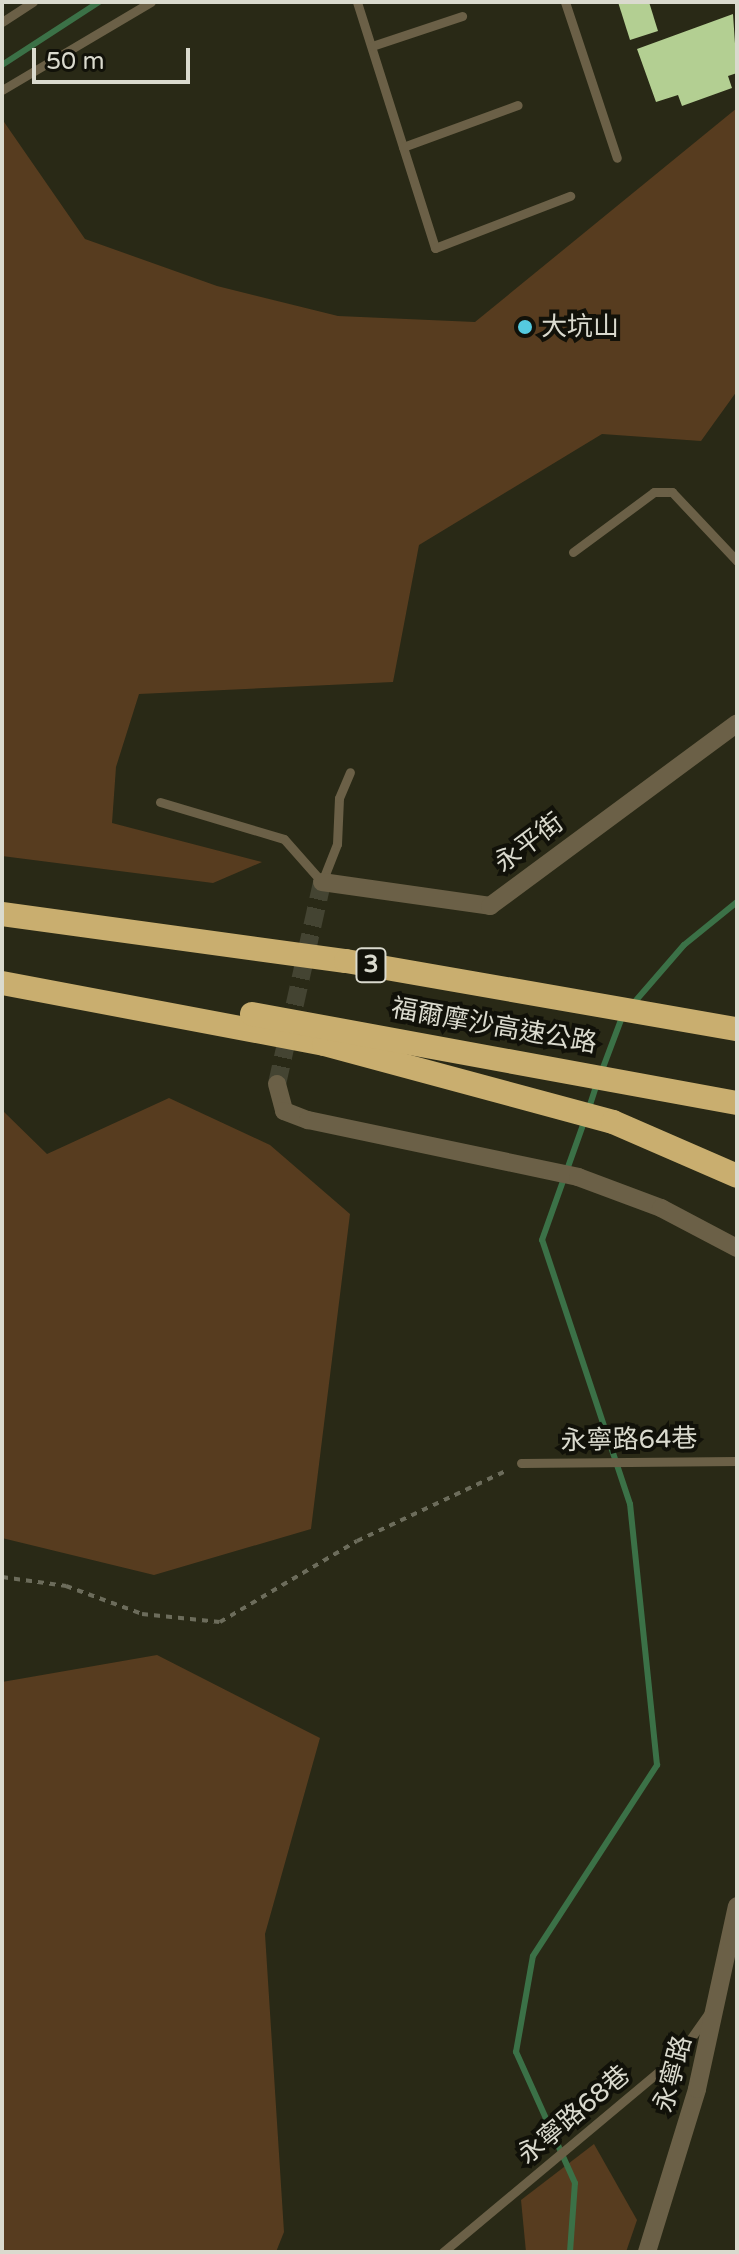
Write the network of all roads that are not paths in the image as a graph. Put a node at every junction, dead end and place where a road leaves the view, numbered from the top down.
1 (33, 2) edge
2 (151, 2) edge
3 (357, 2) edge
4 (565, 2) edge
5 (462, 16) dead end
6 (2, 22) edge
7 (372, 46) junction
8 (2, 90) edge
9 (518, 105) dead end
10 (403, 147) junction
11 (617, 158) dead end
12 (570, 196) dead end
13 (573, 552) dead end
14 (737, 561) edge
15 (737, 723) edge
16 (350, 772) dead end
17 (160, 802) dead end
18 (322, 882) junction
19 (2, 914) edge
20 (2, 981) edge
21 (737, 1029) edge
22 (277, 1084) tunnel mouth
23 (737, 1103) edge
24 (737, 1176) edge
25 (737, 1248) edge
26 (737, 1461) edge
27 (521, 1463) road end
28 (737, 1906) edge
29 (719, 1998) junction
30 (443, 2252) edge
31 (647, 2252) edge

1 - 6 lane
2 - 8 lane
3 - 7 lane
4 - 11 lane
5 - 7 lane
7 - 10 lane
9 - 10 lane
10 - 12 lane
13 - 14 lane
15 - 18 street, 永平街
16 - 18 lane
17 - 18 lane
19 - 21 highway, 福爾摩沙高速公路 / 3
20 - 23 highway, 福爾摩沙高速公路
20 - 24 highway
22 - 25 street
26 - 27 lane, 永寧路64巷
28 - 29 street, 永寧路
29 - 30 lane, 永寧路68巷
29 - 31 street, 永寧路

